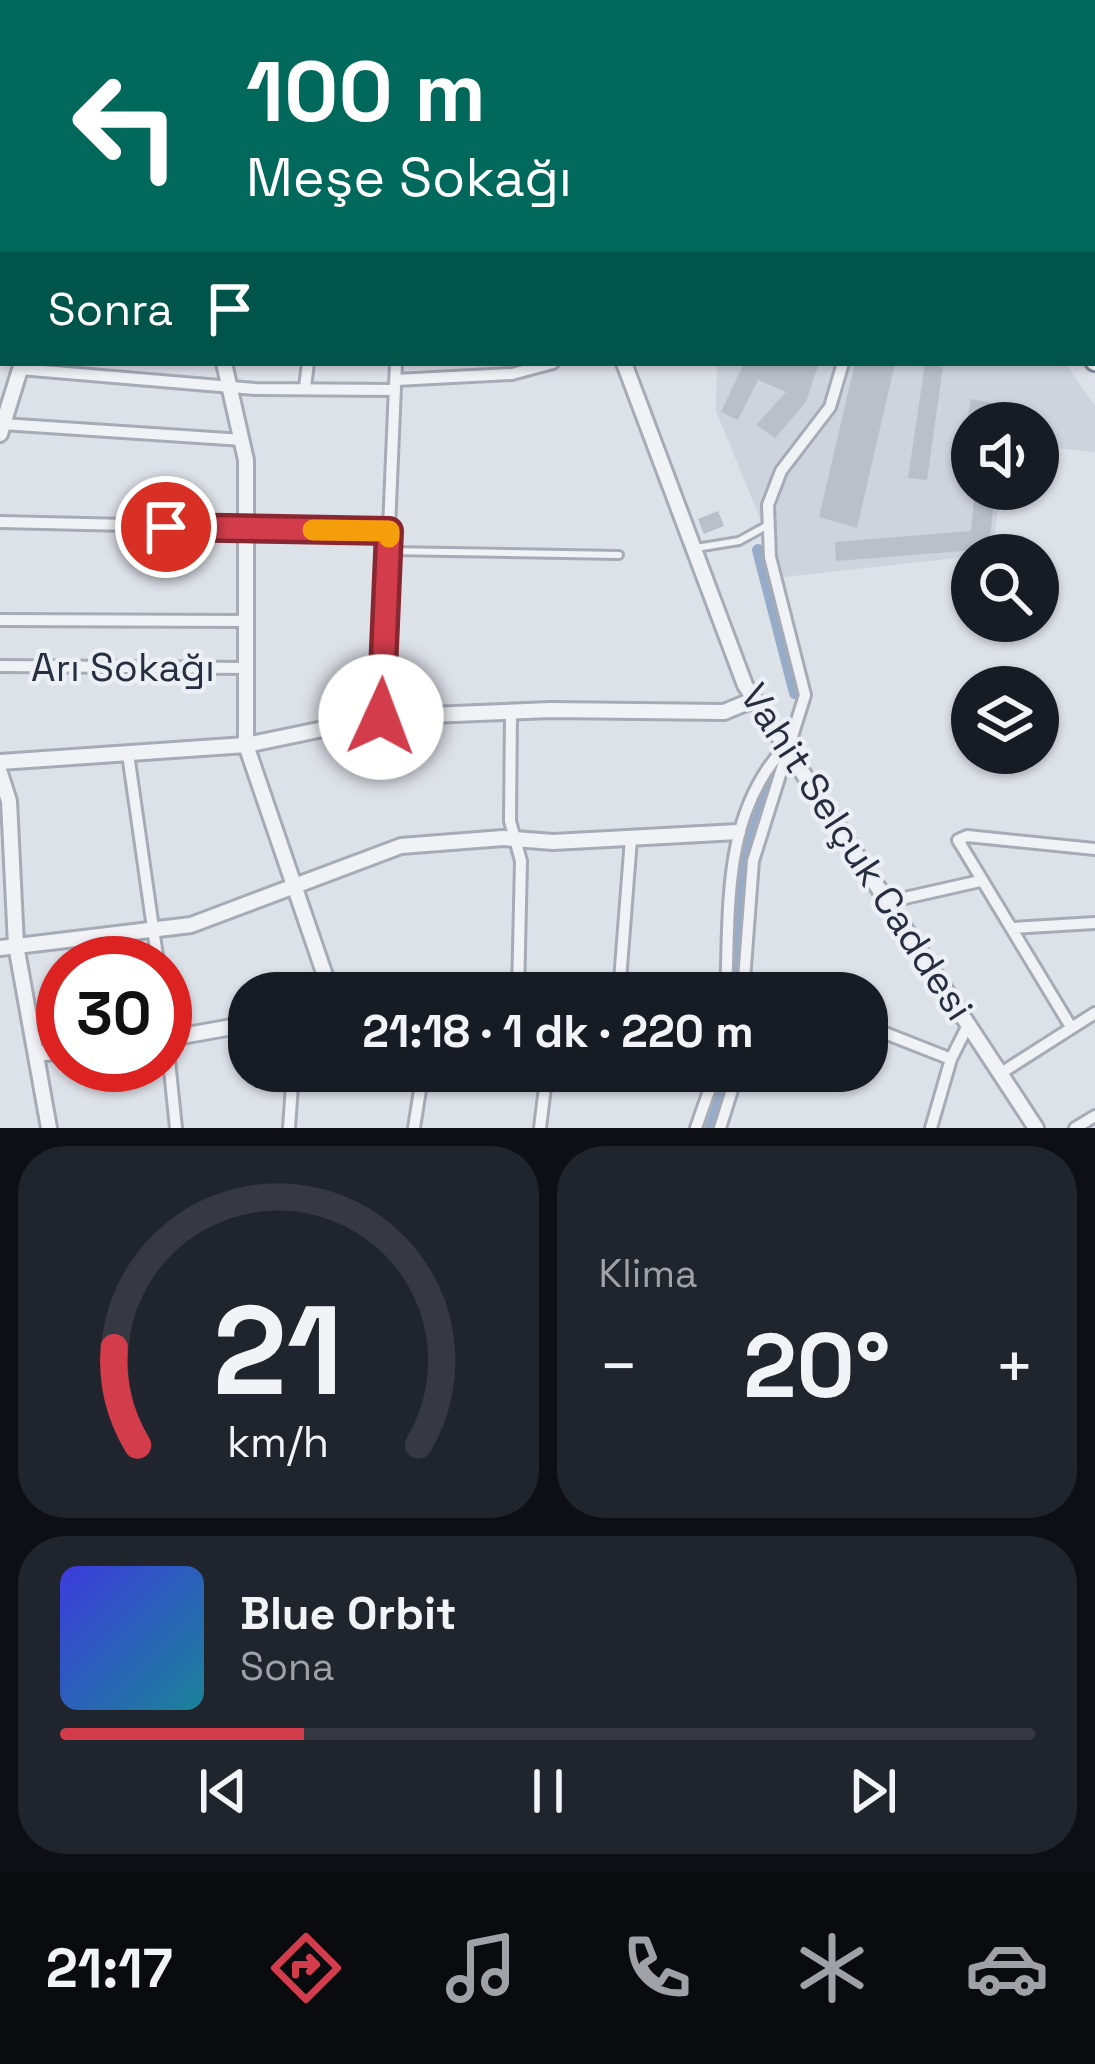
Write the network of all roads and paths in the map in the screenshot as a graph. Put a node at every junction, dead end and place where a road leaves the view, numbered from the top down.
1 (21, 366) edge
2 (225, 366) edge
3 (308, 366) edge
4 (397, 366) edge
5 (542, 366) edge
6 (625, 366) edge
7 (842, 366) edge
8 (395, 385) junction
9 (305, 387) junction
10 (230, 388) junction
11 (1, 429) edge
12 (243, 440) junction
13 (0, 522) edge
14 (768, 525) junction
15 (250, 530) junction
16 (389, 531) junction
17 (696, 548) junction
18 (388, 550) junction
19 (619, 556) dead end
20 (0, 620) edge
21 (246, 621) junction
22 (0, 666) edge
23 (245, 668) junction
24 (753, 700) junction
25 (511, 712) junction
26 (381, 717) junction
27 (246, 746) junction
28 (787, 746) junction
29 (128, 754) junction
30 (0, 762) edge
31 (0, 773) edge
32 (738, 832) junction
33 (514, 839) junction
34 (631, 839) junction
35 (1095, 849) edge
36 (980, 881) junction
37 (293, 884) junction
38 (886, 902) junction
39 (1095, 923) edge
40 (1013, 928) junction
41 (154, 931) junction
42 (155, 936) edge
43 (8, 947) edge
44 (324, 972) edge
45 (518, 972) edge
46 (621, 972) edge
47 (727, 972) edge
48 (744, 972) edge
49 (1095, 1013) edge
50 (969, 1023) junction
51 (228, 1026) edge
52 (1071, 1028) junction
53 (192, 1030) edge
54 (888, 1034) edge
55 (36, 1054) edge
56 (951, 1059) junction
57 (1001, 1073) junction
58 (43, 1092) edge
59 (172, 1092) edge
60 (292, 1092) edge
61 (420, 1092) edge
62 (544, 1092) edge
63 (709, 1092) edge
64 (731, 1092) edge
65 (1095, 1116) edge
66 (50, 1128) edge
67 (176, 1128) edge
68 (289, 1128) edge
69 (414, 1128) edge
70 (540, 1128) edge
71 (696, 1128) edge
72 (720, 1128) edge
73 (931, 1128) edge
74 (1036, 1128) edge
75 (1075, 1128) edge

1 - 10 street
1 - 11 street
2 - 10 street
3 - 9 street
4 - 8 street
5 - 8 street
6 - 17 street, Vahit Selçuk Caddesi
7 - 14 street
8 - 9 street
8 - 16 street
9 - 10 street
10 - 12 street
11 - 12 street
12 - 15 street
13 - 15 street
14 - 17 lane
14 - 28 street
15 - 16 street
15 - 21 street
16 - 18 street
17 - 24 street, Vahit Selçuk Caddesi
18 - 19 lane
18 - 26 street
20 - 21 street
21 - 23 street
22 - 23 street, Arı Sokağı
23 - 27 street
24 - 25 street
24 - 28 street, Vahit Selçuk Caddesi
25 - 26 street
25 - 33 street
26 - 27 street
27 - 29 street
27 - 37 street
28 - 32 street
28 - 38 street, Vahit Selçuk Caddesi
28 - 48 street
29 - 30 street
29 - 41 street
31 - 43 street
32 - 34 street
32 - 47 street
33 - 34 street
33 - 37 street
33 - 45 street
34 - 46 street
35 - 36 street
36 - 38 street
36 - 40 street
37 - 41 street
37 - 44 street
38 - 50 street, Vahit Selçuk Caddesi
39 - 40 street
40 - 52 street
41 - 42 street
41 - 43 street
43 - 55 street
49 - 52 street
50 - 56 street
50 - 57 street, Vahit Selçuk Caddesi
51 - 53 street
52 - 57 street
54 - 56 street
56 - 73 street
57 - 74 street, Vahit Selçuk Caddesi
58 - 66 street
59 - 67 street
60 - 68 street
61 - 69 street
62 - 70 street
63 - 71 street
64 - 72 street
65 - 75 street

